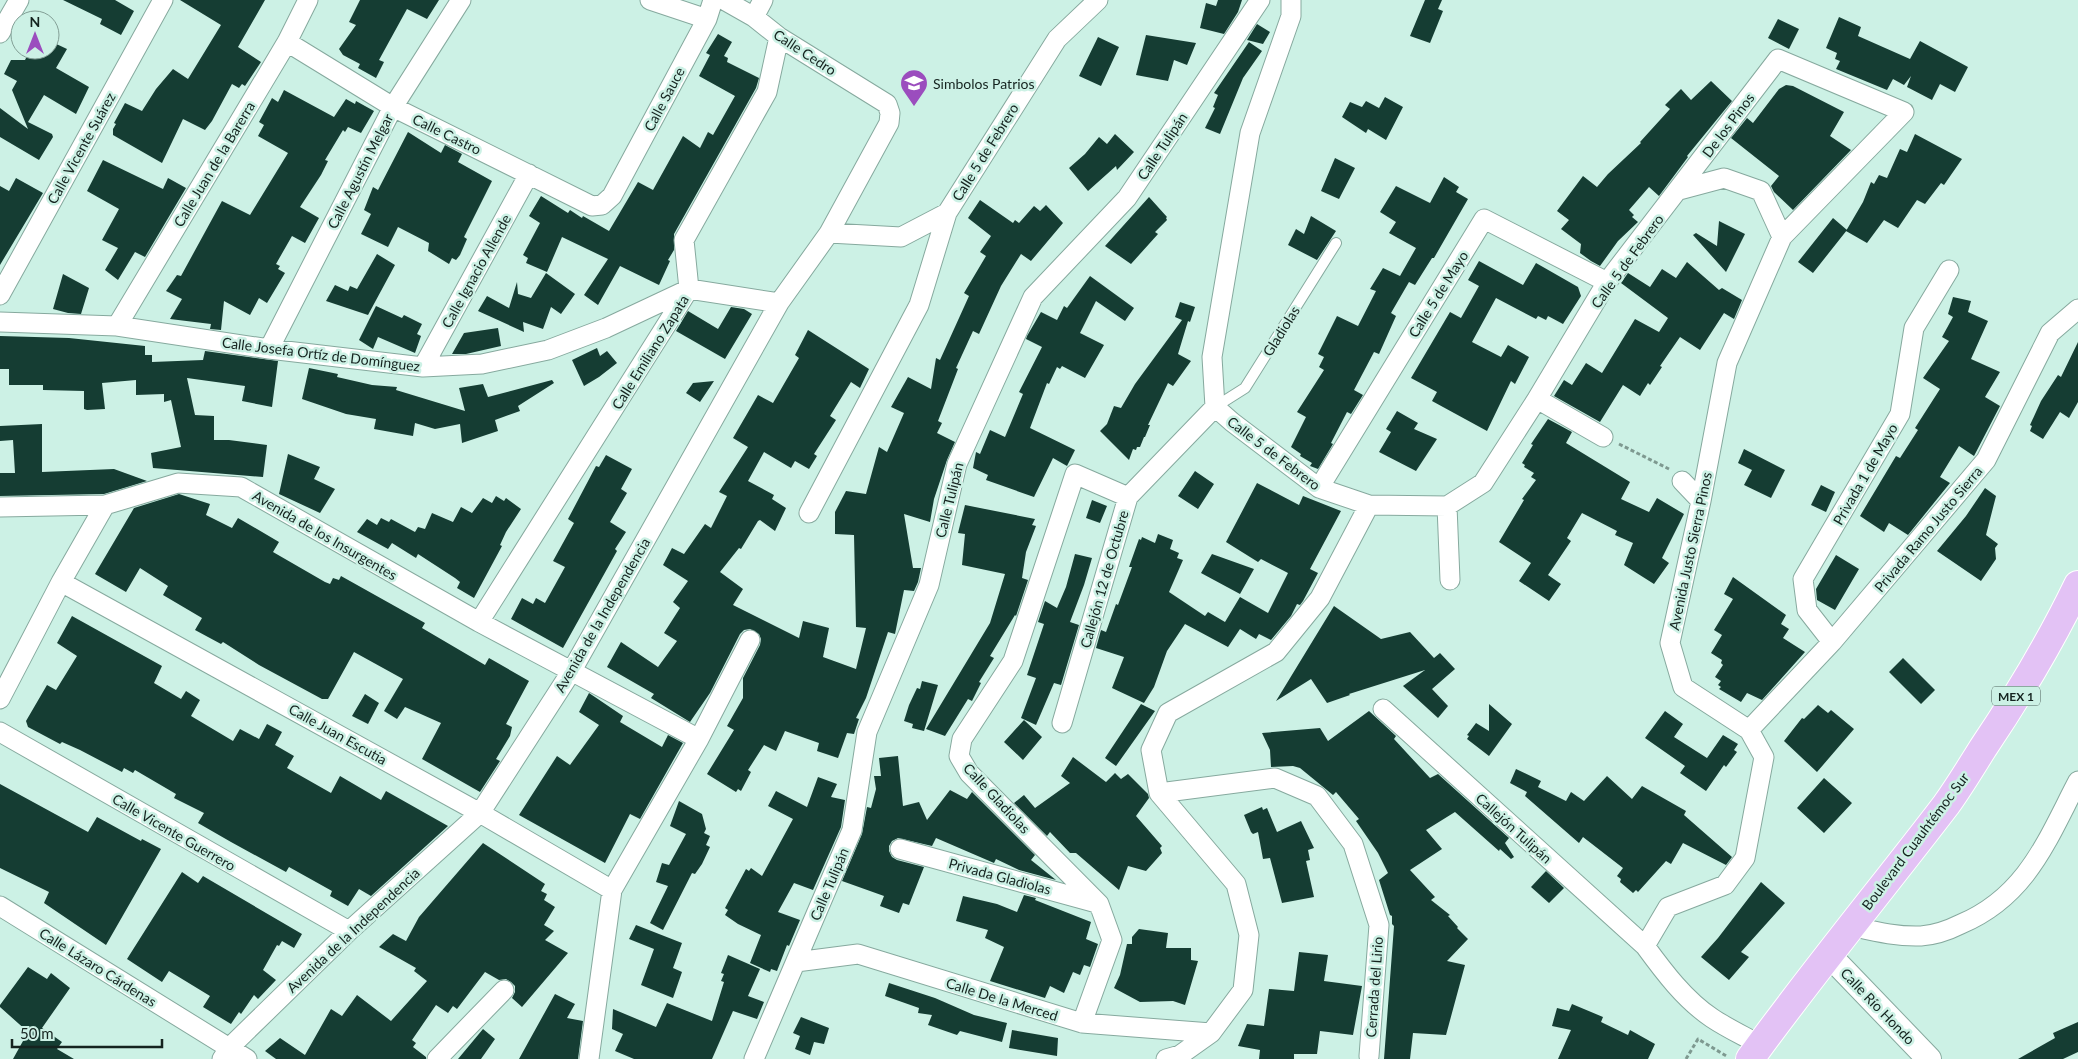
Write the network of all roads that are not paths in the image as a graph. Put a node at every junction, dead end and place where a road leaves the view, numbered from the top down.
1 (19, 0) edge
2 (162, 0) edge
3 (308, 0) edge
4 (461, 0) edge
5 (650, 0) edge
6 (713, 0) edge
7 (724, 0) edge
8 (763, 0) edge
9 (1098, 0) edge
10 (1260, 0) edge
11 (1291, 0) edge
12 (754, 17) junction
13 (707, 19) junction
14 (0, 34) edge
15 (779, 37) junction
16 (287, 42) junction
17 (887, 104) joint
18 (392, 106) junction
19 (529, 174) junction
20 (1679, 190) junction
21 (612, 196) joint
22 (947, 213) junction
23 (829, 233) junction
24 (1782, 237) junction
25 (1336, 243) dead end
26 (1949, 270) dead end
27 (1607, 282) junction
28 (689, 289) junction
29 (0, 295) edge
30 (779, 303) junction
31 (2078, 309) edge
32 (0, 322) edge
33 (117, 326) junction
34 (269, 349) junction
35 (423, 367) junction
36 (1537, 399) junction
37 (1215, 407) junction
38 (1603, 437) road end
39 (1682, 481) road end
40 (1318, 488) junction
41 (1128, 497) junction
42 (1701, 500) junction
43 (105, 505) junction
44 (1369, 505) junction
45 (0, 506) edge
46 (1447, 506) junction
47 (809, 513) dead end
48 (1450, 580) dead end
49 (61, 582) junction
50 (2078, 585) edge
51 (479, 622) junction
52 (750, 640) dead end
53 (1832, 642) junction
54 (571, 672) junction
55 (0, 699) edge
56 (1383, 709) dead end
57 (1062, 723) dead end
58 (1748, 730) junction
59 (0, 732) edge
60 (699, 739) junction
61 (2078, 781) edge
62 (1159, 793) junction
63 (480, 813) junction
64 (900, 849) dead end
65 (612, 890) junction
66 (1100, 904) junction
67 (0, 906) edge
68 (1850, 926) junction
69 (349, 931) junction
70 (1646, 946) junction
71 (1828, 954) junction
72 (796, 962) junction
73 (504, 990) dead end
74 (1082, 1023) junction
75 (1211, 1033) junction
76 (1755, 1052) edge
77 (226, 1053) edge
78 (1369, 1056) dead end
79 (247, 1059) edge
80 (437, 1059) edge
81 (590, 1059) edge
82 (754, 1059) edge
83 (1166, 1059) edge
84 (1929, 1059) edge

1 - 14 street
2 - 29 street, Calle Vicente Suárez
3 - 16 street, Calle Juan de la Barerra
4 - 18 street, Calle Agustín Melgar
5 - 13 street
6 - 13 street, Calle Sauce
7 - 12 street, Calle Cedro
8 - 12 street
9 - 22 street, Calle 5 de Febrero
10 - 72 street, Calle Tulipán
11 - 37 street, Calle 5 de Febrero
12 - 15 street, Calle Cedro
13 - 21 street, Calle Sauce
15 - 17 street, Calle Cedro
15 - 28 street, Calle Emiliano Zapata
16 - 18 street, Calle Castro
16 - 33 street, Calle Juan de la Barerra
17 - 23 street, Avenida de la Independencia
18 - 19 street, Calle Castro
18 - 34 street, Calle Agustín Melgar
19 - 21 street, Calle Castro
19 - 35 street, Calle Ignacio Allende
20 - 24 street
20 - 24 street, De los Pinos
20 - 27 street, Calle 5 de Febrero
22 - 23 street
22 - 47 street
23 - 30 street, Avenida de la Independencia
24 - 42 street, Avenida Justo Sierra Pinos
25 - 37 lane, Gladiolas
26 - 53 street, Privada 1 de Mayo
27 - 36 street, Calle 5 de Febrero
27 - 40 street, Calle 5 de Mayo
28 - 30 street
28 - 35 street, Calle Josefa Ortíz de Domínguez
28 - 51 street, Calle Emiliano Zapata
30 - 54 street, Avenida de la Independencia
31 - 53 street, Privada Ramo Justo Sierra
32 - 33 street, Calle Josefa Ortíz de Domínguez
33 - 34 street, Calle Josefa Ortíz de Domínguez
34 - 35 street, Calle Josefa Ortíz de Domínguez
36 - 38 street
36 - 46 street, Calle 5 de Febrero
37 - 40 street, Calle 5 de Febrero
37 - 41 street, Callejón 12 de Octubre
39 - 42 street
40 - 44 street, Calle 5 de Febrero
41 - 57 street, Callejón 12 de Octubre
41 - 66 street, Calle Gladiolas
42 - 58 street, Avenida Justo Sierra Pinos
43 - 45 street, Avenida de los Insurgentes
43 - 49 street
43 - 51 street, Avenida de los Insurgentes
44 - 46 street, Calle 5 de Febrero
44 - 62 street
46 - 48 street
49 - 55 street
49 - 63 street, Calle Juan Escutia
50 - 68 main road, Boulevard Cuauhtémoc Sur / MEX 1
51 - 54 street, Avenida de los Insurgentes
52 - 60 street
53 - 58 street, Privada Ramo Justo Sierra
54 - 60 street, Avenida de los Insurgentes
54 - 63 street, Avenida de la Independencia
56 - 70 street, Callejón Tulipán
58 - 70 street, Avenida Justo Sierra Pinos
59 - 69 street, Calle Vicente Guerrero
60 - 65 street
61 - 68 street
62 - 75 street
62 - 78 street, Cerrada del Lirio
63 - 65 street, Calle Juan Escutia
63 - 69 street, Avenida de la Independencia
64 - 66 street, Privada Gladiolas
65 - 81 street
66 - 74 street, Calle Gladiolas
67 - 77 street, Calle Lázaro Cárdenas
68 - 71 main road, Boulevard Cuauhtémoc Sur / MEX 1
69 - 77 street, Avenida de la Independencia
70 - 76 street
71 - 76 main road, Boulevard Cuauhtémoc Sur / MEX 1
71 - 84 street, Calle Río Hondo
72 - 74 street, Calle De la Merced
72 - 82 street, Calle Tulipán
73 - 80 street
74 - 75 street, Calle De la Merced
75 - 83 street
77 - 79 street, Calle Lázaro Cárdenas

